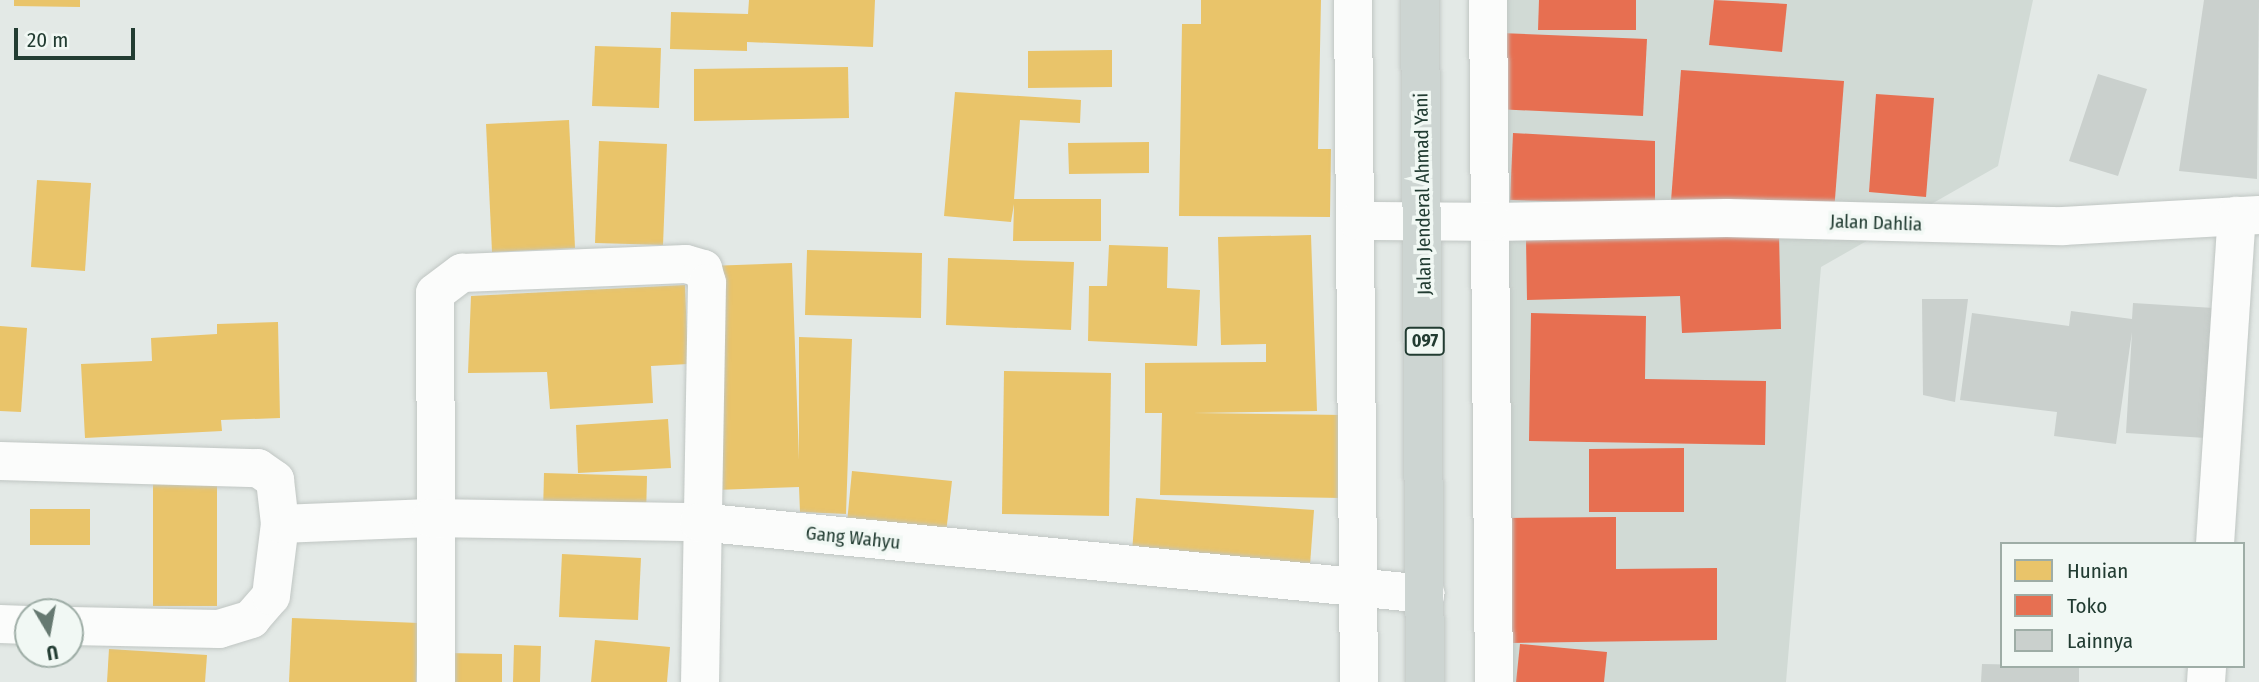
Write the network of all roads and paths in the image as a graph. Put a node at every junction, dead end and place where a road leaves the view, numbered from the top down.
1 (1353, 0) edge
2 (1420, 0) edge
3 (1488, 0) edge
4 (2248, 216) edge
5 (1358, 221) junction
6 (1425, 221) junction
7 (1492, 222) junction
8 (0, 460) edge
9 (431, 518) junction
10 (699, 522) junction
11 (280, 524) junction
12 (2215, 542) edge
13 (1358, 590) junction
14 (1425, 593) junction
15 (84, 626) edge
16 (436, 682) edge
17 (700, 682) edge
18 (1359, 682) edge
19 (1426, 682) edge
20 (1494, 682) edge

1 - 5 street
2 - 6 main road, Jalan Jenderal Ahmad Yani / 097
3 - 7 street
4 - 7 street, Jalan Dahlia
4 - 12 street
5 - 6 street, Jalan Dahlia
5 - 13 street
6 - 7 street, Jalan Dahlia
6 - 14 main road, Jalan Jenderal Ahmad Yani / 097
7 - 20 street
8 - 11 street
9 - 10 street, Gang Wahyu
9 - 10 street
9 - 11 street, Gang Wahyu
9 - 16 street
10 - 13 street, Gang Wahyu
10 - 17 street
11 - 15 street
13 - 14 street, Gang Wahyu
13 - 18 street
14 - 19 main road, Jalan Jenderal Ahmad Yani / 097

